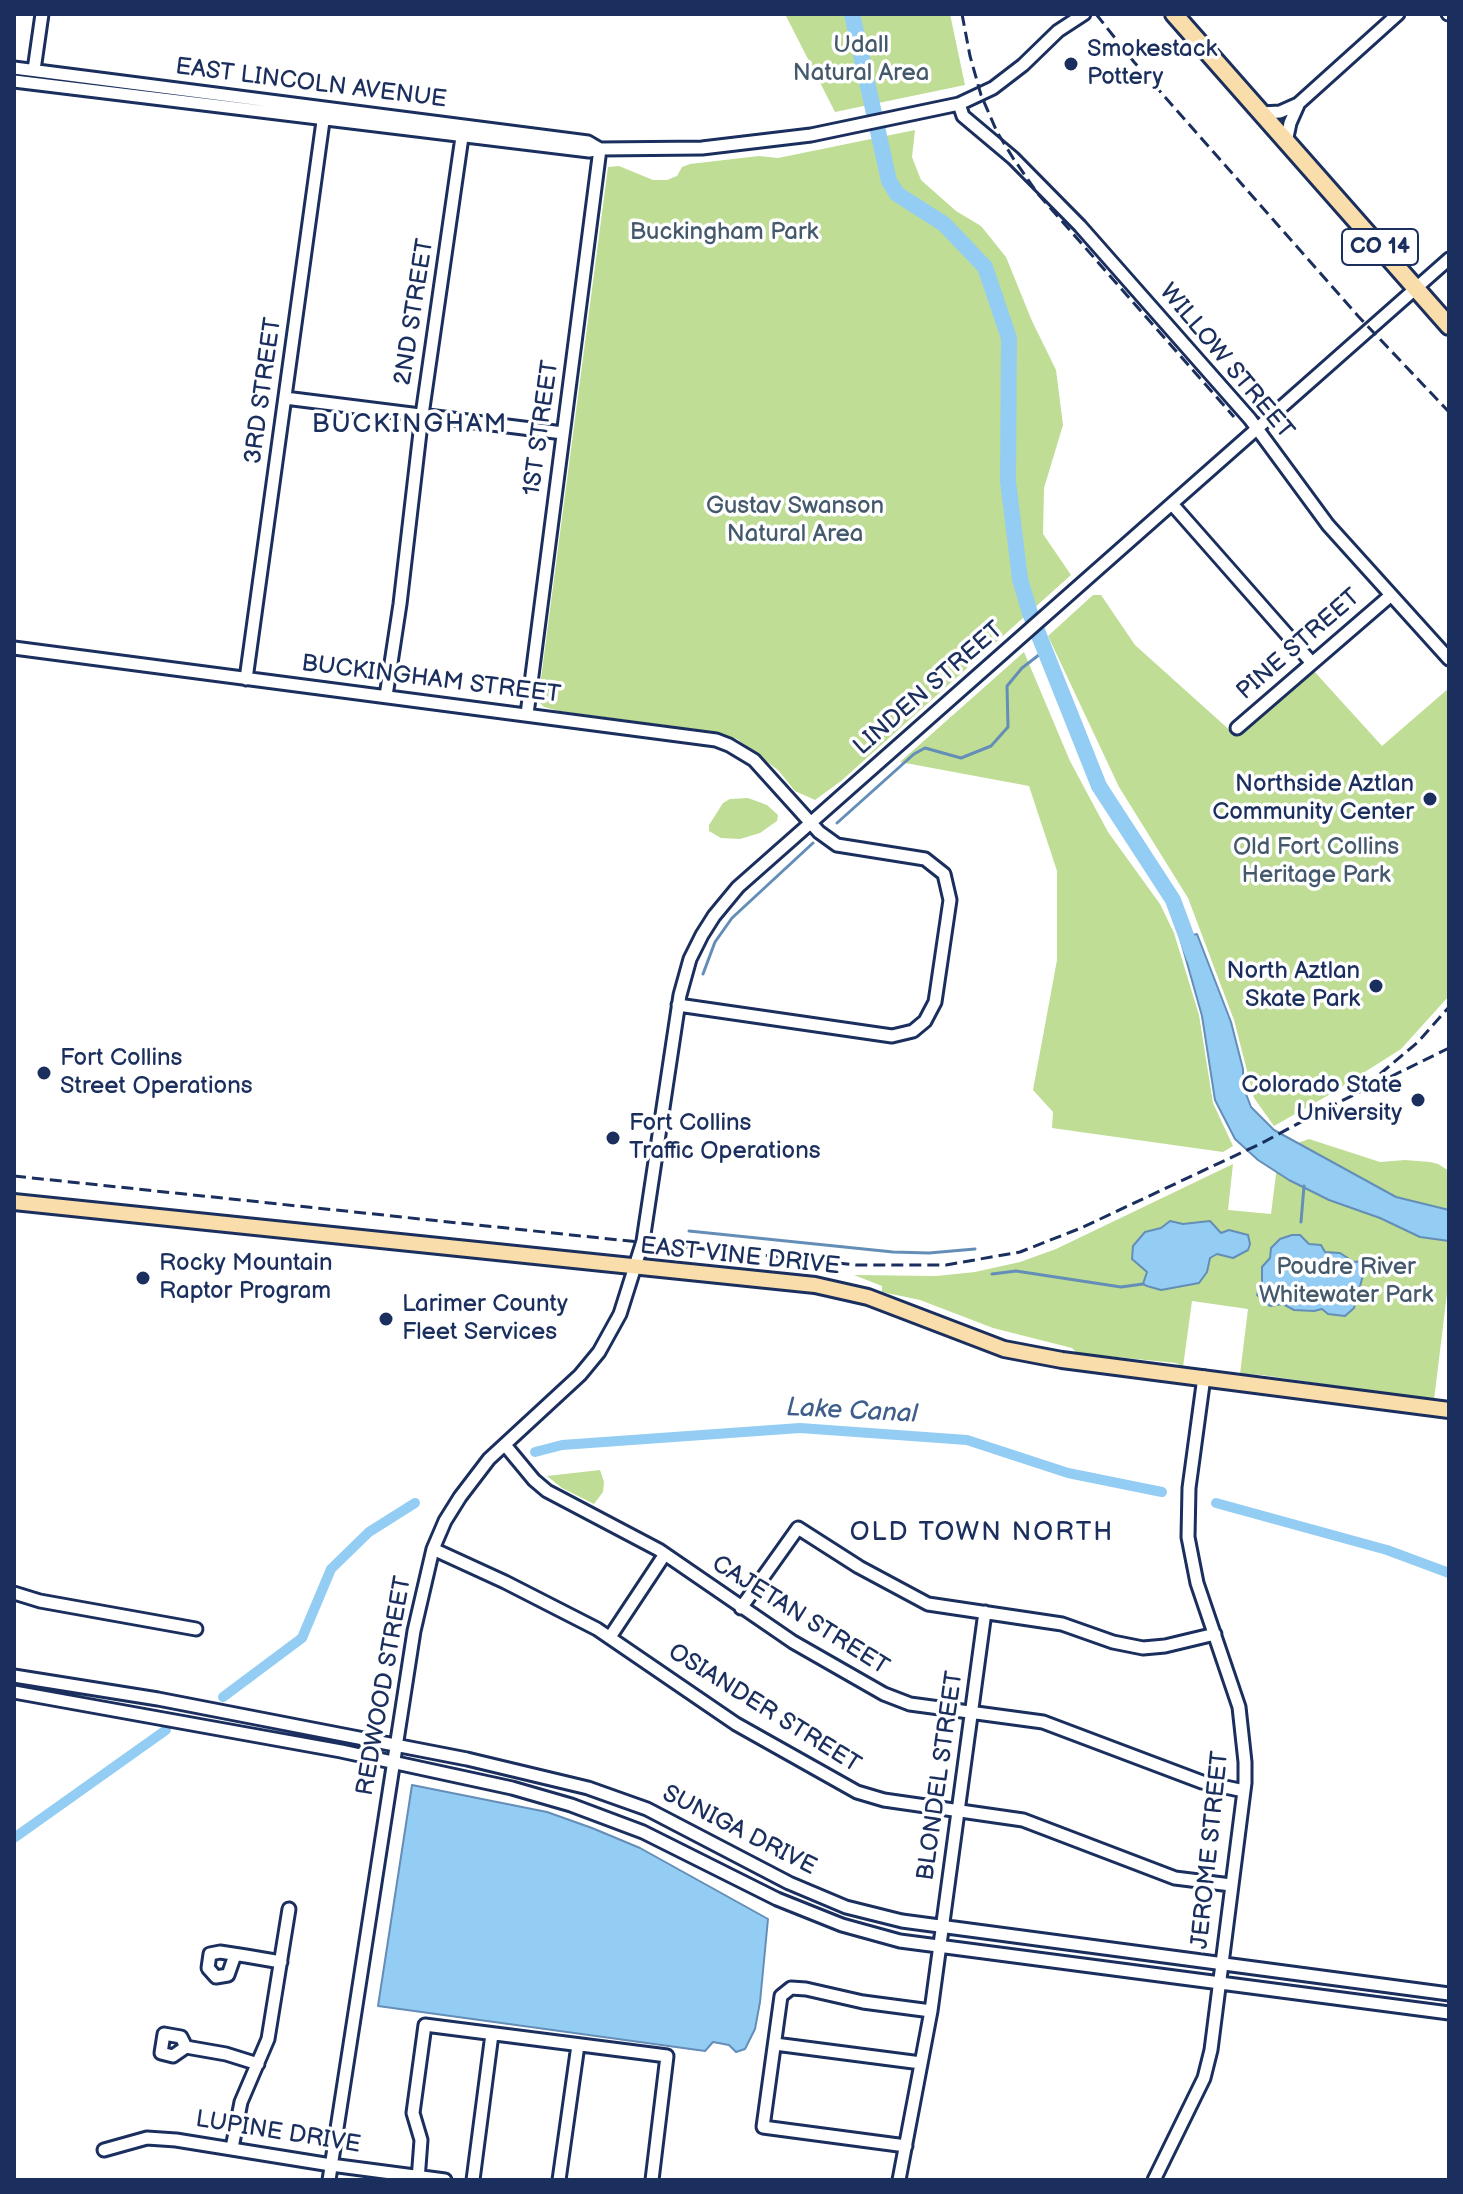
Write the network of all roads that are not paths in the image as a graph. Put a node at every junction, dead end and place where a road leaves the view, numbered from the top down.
1 (42, 14) edge
2 (1068, 14) edge
3 (1084, 14) edge
4 (1174, 14) edge
5 (1398, 14) edge
6 (1058, 31) junction
7 (14, 68) edge
8 (34, 70) junction
9 (14, 81) edge
10 (959, 104) junction
11 (1298, 104) junction
12 (324, 113) junction
13 (1261, 113) junction
14 (463, 130) junction
15 (1286, 142) junction
16 (600, 149) junction
17 (1449, 259) edge
18 (1417, 288) junction
19 (1449, 326) edge
20 (285, 398) junction
21 (422, 415) junction
22 (1257, 429) junction
23 (563, 433) junction
24 (1172, 504) junction
25 (1390, 596) junction
26 (14, 648) edge
27 (1449, 659) edge
28 (1312, 663) junction
29 (246, 679) junction
30 (386, 696) junction
31 (527, 714) junction
32 (1237, 728) dead end
33 (811, 823) junction
34 (678, 1005) junction
35 (14, 1202) edge
36 (636, 1267) junction
37 (1204, 1377) junction
38 (1449, 1410) edge
39 (505, 1445) junction
40 (433, 1549) junction
41 (665, 1554) junction
42 (14, 1593) edge
43 (741, 1608) junction
44 (985, 1612) junction
45 (196, 1629) dead end
46 (1215, 1634) junction
47 (610, 1637) junction
48 (14, 1676) edge
49 (14, 1692) edge
50 (972, 1712) junction
51 (397, 1745) junction
52 (393, 1764) junction
53 (1244, 1791) junction
54 (958, 1810) junction
55 (1231, 1885) junction
56 (289, 1909) dead end
57 (942, 1928) junction
58 (940, 1947) junction
59 (235, 1955) dead end
60 (281, 1962) junction
61 (1221, 1964) junction
62 (1219, 1983) junction
63 (1449, 1994) edge
64 (931, 2011) junction
65 (1449, 2013) edge
66 (492, 2034) junction
67 (775, 2044) junction
68 (578, 2045) junction
69 (186, 2047) dead end
70 (921, 2063) junction
71 (258, 2064) junction
72 (906, 2146) junction
73 (232, 2148) junction
74 (104, 2150) dead end
75 (331, 2165) junction
76 (418, 2178) edge
77 (329, 2180) edge
78 (445, 2180) edge
79 (473, 2180) edge
80 (559, 2180) edge
81 (652, 2180) edge
82 (899, 2180) edge
83 (1154, 2180) edge

1 - 8 street
2 - 6 street, EAST LINCOLN AVENUE
3 - 6 street, EAST LINCOLN AVENUE
4 - 13 highway, CO 14
5 - 11 street
6 - 10 street, EAST LINCOLN AVENUE
7 - 8 street, EAST LINCOLN AVENUE
8 - 12 street, EAST LINCOLN AVENUE
9 - 12 street, EAST LINCOLN AVENUE
10 - 16 street, EAST LINCOLN AVENUE
10 - 22 street, WILLOW STREET
11 - 13 street
11 - 15 street
12 - 14 street, EAST LINCOLN AVENUE
12 - 20 street, 3RD STREET
13 - 15 highway, CO 14
14 - 16 street, EAST LINCOLN AVENUE
14 - 21 street, 2ND STREET
15 - 18 highway, CO 14
16 - 23 street, 1ST STREET
17 - 18 street, LINDEN STREET
18 - 19 highway, CO 14
18 - 22 street, LINDEN STREET
20 - 21 street
20 - 29 street, 3RD STREET
21 - 23 street
21 - 30 street, 2ND STREET
22 - 24 street, LINDEN STREET
22 - 25 street, WILLOW STREET
23 - 31 street, 1ST STREET
24 - 28 street
24 - 33 street, LINDEN STREET
25 - 27 street, WILLOW STREET
25 - 28 street, PINE STREET
26 - 29 street, BUCKINGHAM STREET
28 - 32 street, PINE STREET
29 - 30 street, BUCKINGHAM STREET
30 - 31 street, BUCKINGHAM STREET
31 - 33 street, BUCKINGHAM STREET
33 - 34 street, LINDEN STREET
33 - 34 street, BUCKINGHAM STREET
34 - 36 street, LINDEN STREET
35 - 36 main road, EAST VINE DRIVE
36 - 37 main road, EAST VINE DRIVE
36 - 39 street, REDWOOD STREET
37 - 38 main road, EAST VINE DRIVE
37 - 46 street, JEROME STREET
39 - 40 street, REDWOOD STREET
39 - 41 street, CAJETAN STREET
40 - 47 street, OSIANDER STREET
40 - 51 street, REDWOOD STREET
41 - 43 street, CAJETAN STREET
41 - 47 street
42 - 45 street
43 - 44 street
43 - 50 street, CAJETAN STREET
44 - 46 street
44 - 50 street, BLONDEL STREET
46 - 53 street, JEROME STREET
47 - 54 street, OSIANDER STREET
48 - 51 street, SUNIGA DRIVE
49 - 52 street, SUNIGA DRIVE
50 - 53 street, CAJETAN STREET
50 - 54 street, BLONDEL STREET
51 - 52 street, REDWOOD STREET
51 - 57 street, SUNIGA DRIVE
52 - 58 street, SUNIGA DRIVE
52 - 75 street, REDWOOD STREET
53 - 55 street, JEROME STREET
54 - 55 street, OSIANDER STREET
54 - 57 street, BLONDEL STREET
55 - 61 street, JEROME STREET
56 - 60 street
57 - 58 street, BLONDEL STREET
57 - 61 street, SUNIGA DRIVE
58 - 62 street, SUNIGA DRIVE
58 - 64 street, BLONDEL STREET
59 - 60 street
60 - 71 street
61 - 62 street, JEROME STREET
61 - 63 street, SUNIGA DRIVE
62 - 65 street, SUNIGA DRIVE
62 - 83 street, JEROME STREET
64 - 67 street
64 - 70 street, BLONDEL STREET
66 - 68 street
66 - 76 street
66 - 79 street
67 - 70 street
67 - 72 street
68 - 80 street
68 - 81 street
69 - 71 street
70 - 72 street, BLONDEL STREET
71 - 73 street
72 - 82 street, BLONDEL STREET
73 - 74 street, LUPINE DRIVE
73 - 75 street, LUPINE DRIVE
75 - 76 street, LUPINE DRIVE
75 - 77 street, REDWOOD STREET
76 - 78 street, LUPINE DRIVE

